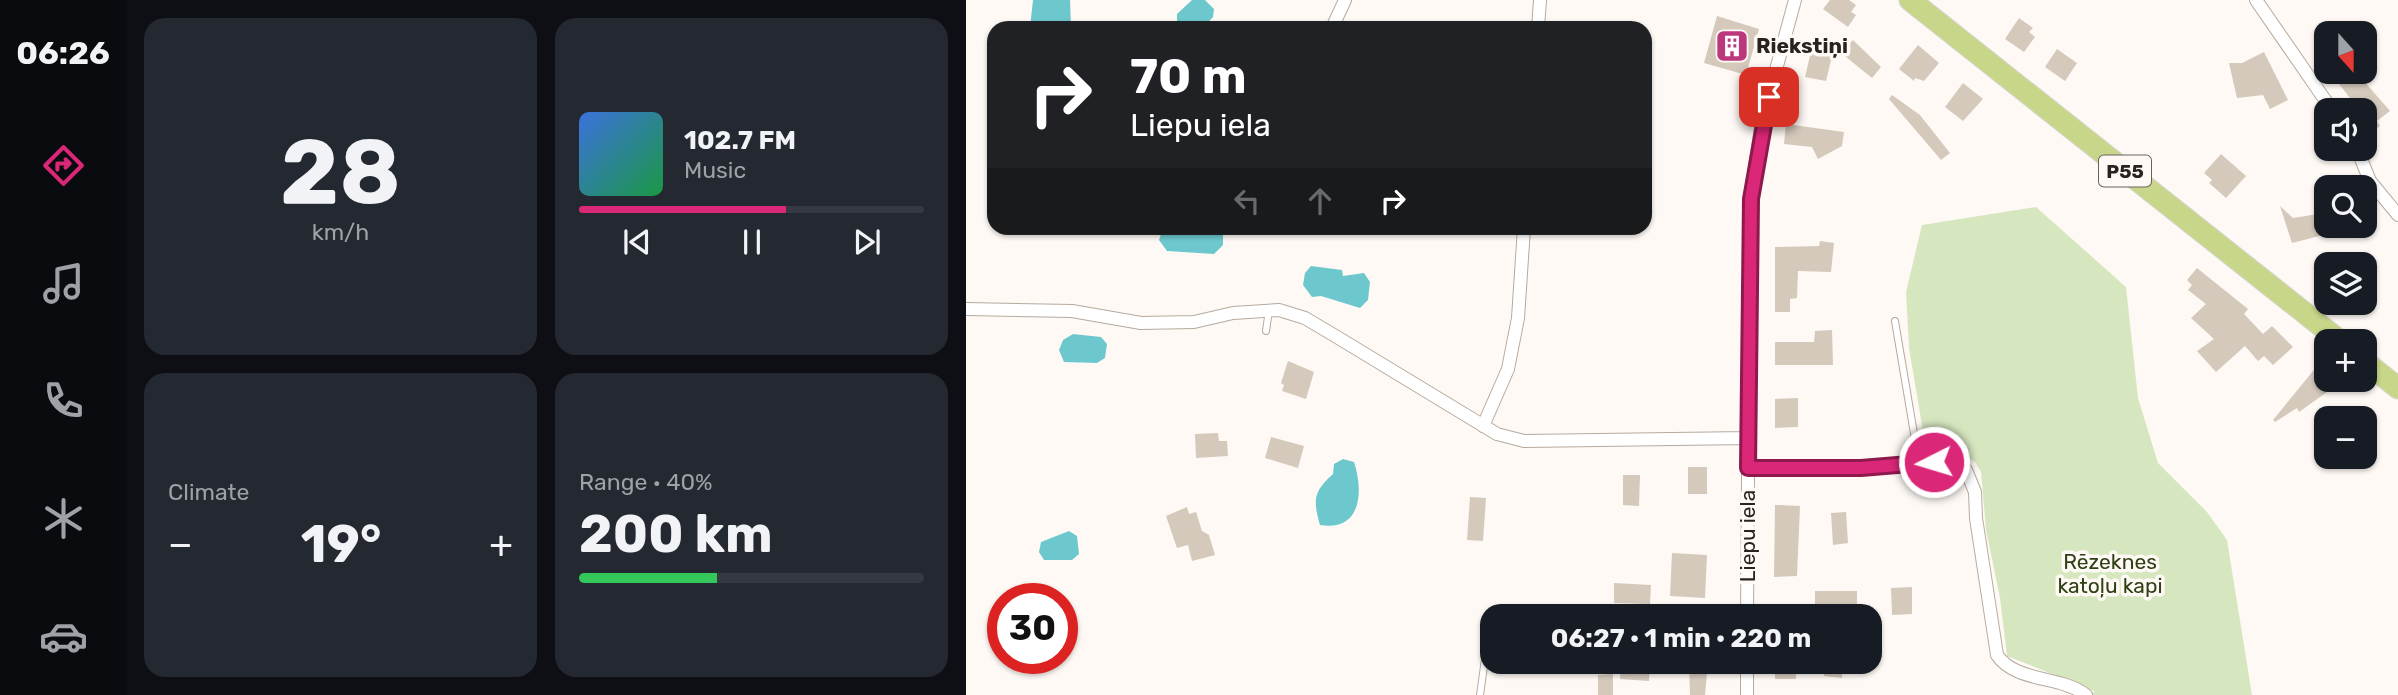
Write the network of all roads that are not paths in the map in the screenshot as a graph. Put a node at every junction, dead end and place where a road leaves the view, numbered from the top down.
1 (1345, 0) edge
2 (1540, 0) edge
3 (1795, 0) edge
4 (1910, 0) edge
5 (2256, 0) edge
6 (1335, 21) edge
7 (1538, 21) edge
8 (2324, 98) edge
9 (2362, 161) edge
10 (2398, 215) edge
11 (1524, 235) edge
12 (966, 309) edge
13 (1269, 310) junction
14 (1895, 321) dead end
15 (2325, 329) edge
16 (1266, 331) dead end
17 (2377, 371) edge
18 (2398, 388) edge
19 (1483, 426) junction
20 (1748, 438) junction
21 (1919, 463) junction
22 (1748, 468) junction
23 (1747, 604) edge
24 (1483, 674) edge
25 (1747, 674) edge
26 (1480, 695) edge
27 (1747, 695) edge
28 (2086, 695) edge

1 - 6 street
2 - 7 street
3 - 20 street, Liepu iela
4 - 15 main road, P55
5 - 8 street
9 - 10 street
11 - 19 street
12 - 13 street
13 - 16 lane
13 - 19 street
14 - 21 lane
17 - 18 main road
19 - 20 street
20 - 22 street, Liepu iela
21 - 22 street
21 - 28 street
22 - 23 street, Liepu iela
24 - 26 lane
25 - 27 street

